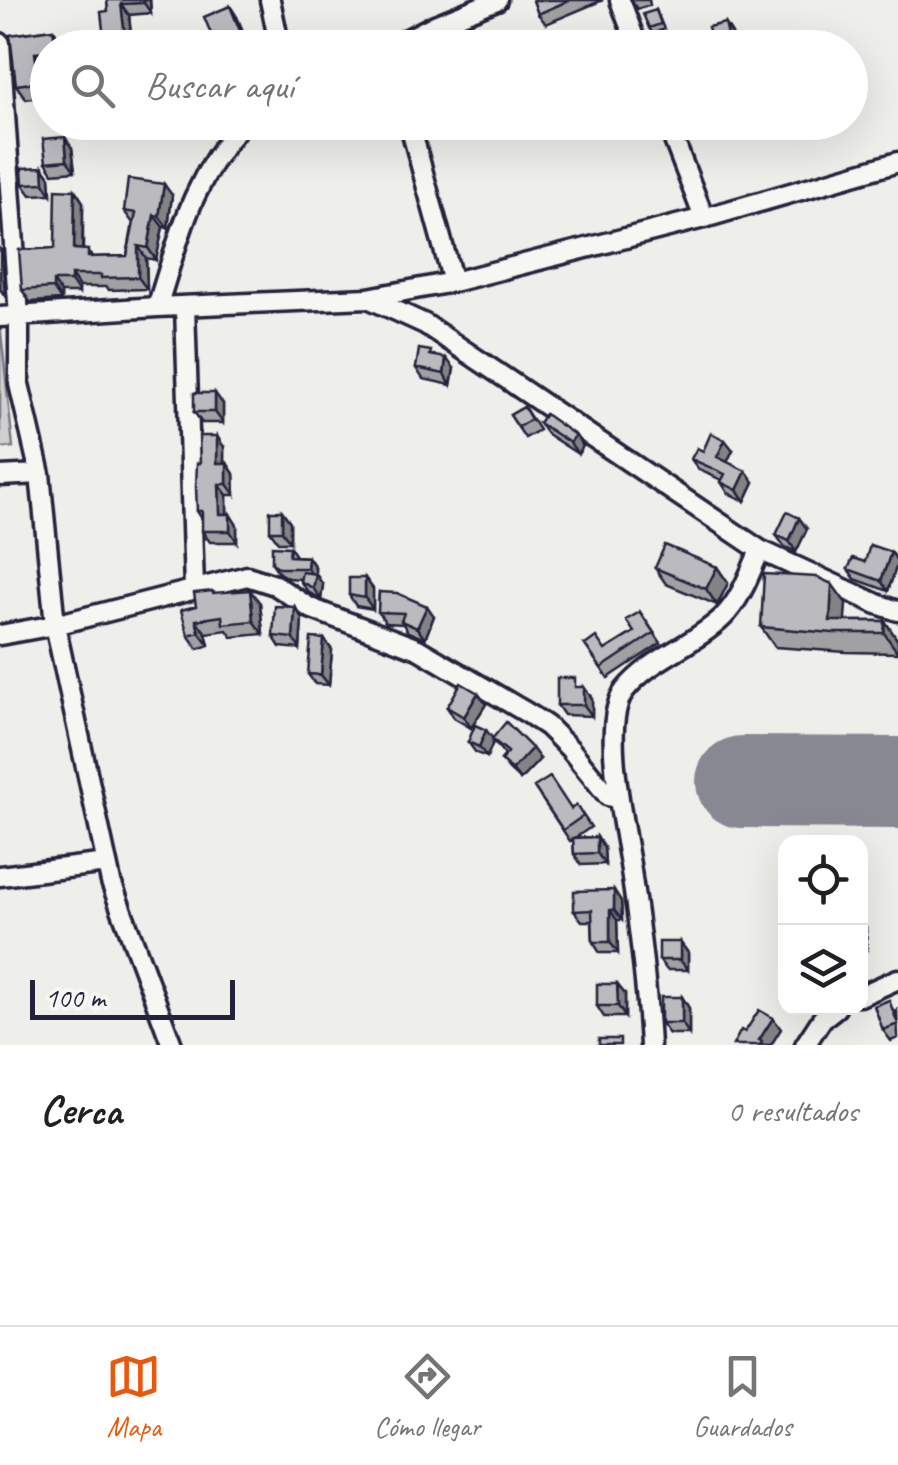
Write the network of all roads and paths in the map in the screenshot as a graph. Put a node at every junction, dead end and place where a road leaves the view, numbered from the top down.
1 (270, 0) edge
2 (455, 0) edge
3 (497, 0) edge
4 (620, 0) edge
5 (437, 24) junction
6 (276, 30) edge
7 (425, 30) edge
8 (631, 30) edge
9 (0, 43) edge
10 (229, 140) edge
11 (414, 140) edge
12 (674, 140) edge
13 (898, 162) edge
14 (704, 218) junction
15 (452, 282) junction
16 (368, 298) junction
17 (185, 306) junction
18 (157, 307) junction
19 (9, 317) edge
20 (40, 474) junction
21 (0, 476) edge
22 (760, 550) junction
23 (194, 588) junction
24 (898, 611) edge
25 (55, 625) junction
26 (0, 635) edge
27 (619, 799) junction
28 (107, 863) junction
29 (0, 876) edge
30 (898, 979) edge
31 (868, 992) edge
32 (827, 1015) edge
33 (172, 1045) edge
34 (650, 1045) edge
35 (806, 1045) edge

1 - 6 street
2 - 5 street
3 - 5 street
4 - 8 street
5 - 7 street
9 - 19 street
10 - 18 street
11 - 15 street
12 - 14 street
13 - 14 street
14 - 15 street
15 - 16 street
16 - 17 street
16 - 22 street
17 - 18 street
17 - 23 street
18 - 19 street
19 - 20 street
20 - 21 street
20 - 25 street
22 - 24 street
22 - 27 street
23 - 25 street
23 - 27 street
25 - 26 street
25 - 28 street
27 - 34 street
28 - 29 street
28 - 33 street
30 - 31 street
32 - 35 street

